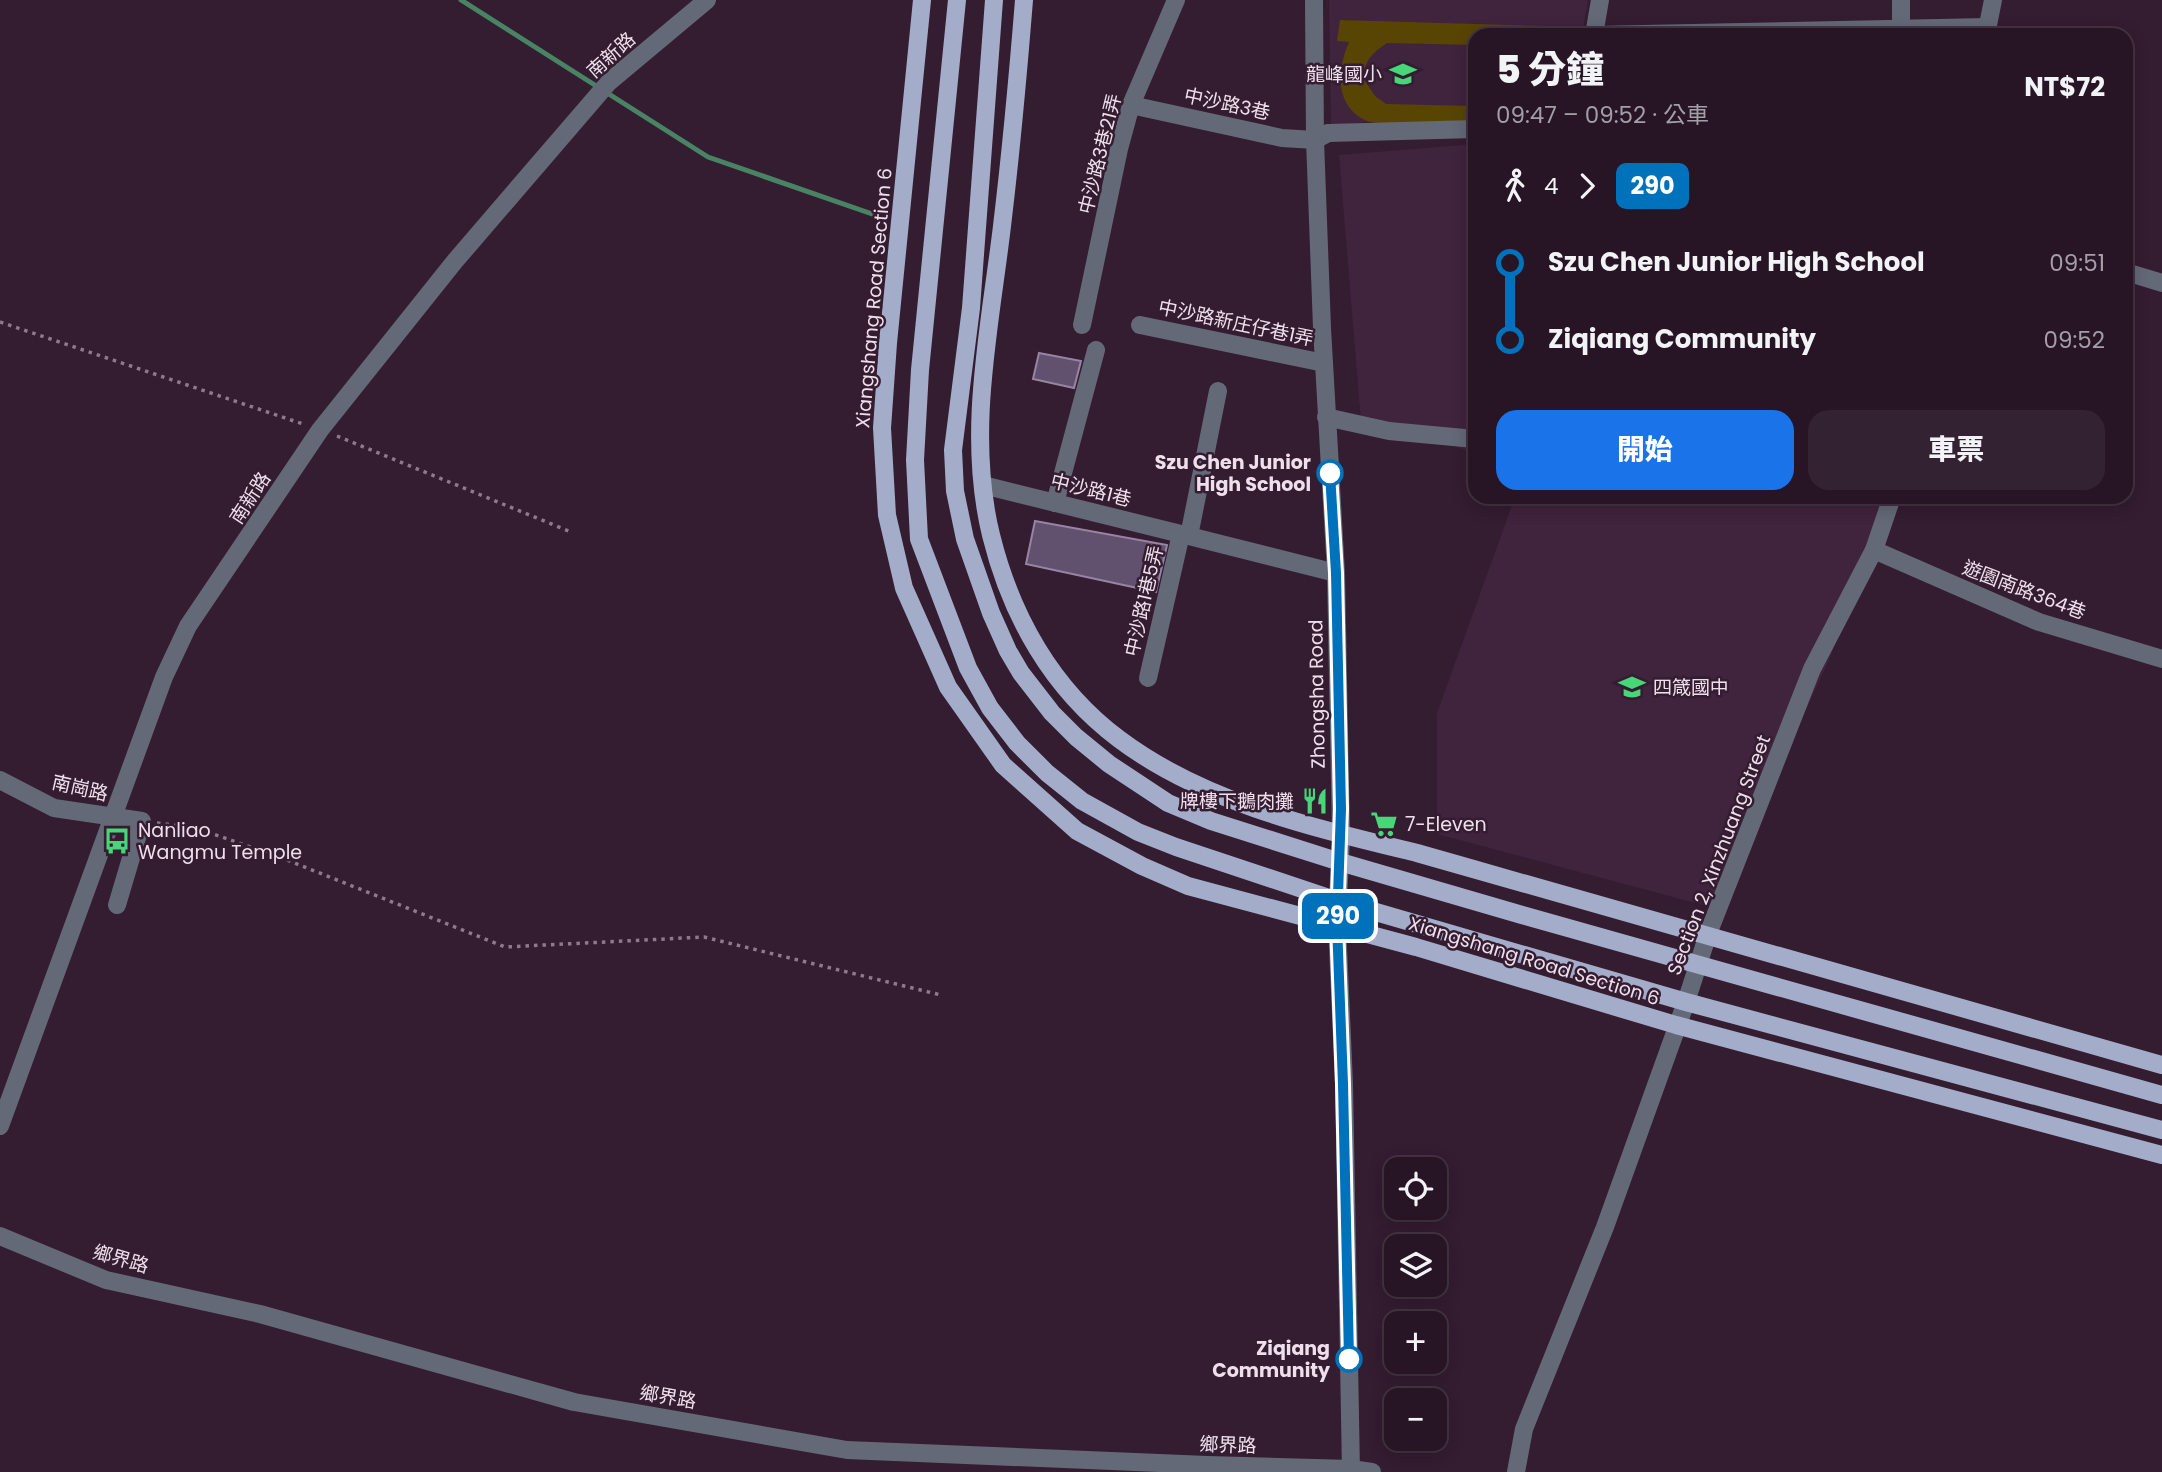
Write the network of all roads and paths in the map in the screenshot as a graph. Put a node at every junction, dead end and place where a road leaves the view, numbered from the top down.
1 (707, 0) edge
2 (922, 0) edge
3 (957, 0) edge
4 (994, 0) edge
5 (1024, 0) edge
6 (1176, 0) edge
7 (1314, 0) edge
8 (1600, 0) edge
9 (1901, 0) edge
10 (1993, 0) edge
11 (1595, 28) edge
12 (1901, 28) edge
13 (1988, 28) edge
14 (1131, 105) junction
15 (1468, 130) edge
16 (1315, 140) junction
17 (2133, 274) edge
18 (2162, 283) edge
19 (0, 322) edge
20 (1082, 325) dead end
21 (1140, 325) dead end
22 (1096, 350) dead end
23 (1324, 363) junction
24 (1218, 391) dead end
25 (1326, 417) junction
26 (320, 429) junction
27 (1468, 438) edge
28 (983, 485) junction
29 (1055, 503) junction
30 (1890, 504) edge
31 (571, 532) dead end
32 (1185, 535) junction
33 (1874, 550) junction
34 (1336, 573) junction
35 (2162, 659) edge
36 (1148, 678) dead end
37 (0, 780) edge
38 (113, 817) junction
39 (142, 821) junction
40 (1341, 835) junction
41 (1340, 862) junction
42 (1338, 901) junction
43 (117, 905) dead end
44 (1337, 924) junction
45 (1708, 934) junction
46 (1699, 963) junction
47 (941, 995) dead end
48 (1686, 1002) junction
49 (1676, 1025) junction
50 (2162, 1065) edge
51 (2162, 1095) edge
52 (0, 1126) edge
53 (2162, 1130) edge
54 (2162, 1155) edge
55 (0, 1236) edge
56 (1351, 1470) edge
57 (1372, 1472) edge
58 (1516, 1472) edge

1 - 26 street, 南新路
2 - 44 main road, Xiangshang Road Section 6
3 - 42 main road, Xiangshang Road Section 6
4 - 41 main road, Xiangshang Road Section 6
5 - 28 main road
6 - 14 street, 中沙路3巷21弄
7 - 16 street, Zhongsha Road
8 - 11 street
9 - 12 street
10 - 13 street
14 - 16 street, 中沙路3巷
14 - 20 street, 中沙路3巷21弄
15 - 16 street, 中沙路3巷
16 - 23 street, Zhongsha Road
17 - 18 street
19 - 26 path
21 - 23 street, 中沙路新庄仔巷1弄
22 - 29 street
23 - 25 street, Zhongsha Road
24 - 32 street
25 - 27 street
25 - 34 street, Zhongsha Road
26 - 31 path
26 - 38 street, 南新路
28 - 29 street, 中沙路1巷
28 - 40 main road
29 - 32 street, 中沙路1巷
30 - 33 street, Section 2, Xinzhuang Street
32 - 34 street, 中沙路1巷
32 - 36 street, 中沙路1巷5弄
33 - 35 street, 遊園南路364巷
33 - 45 street, Section 2, Xinzhuang Street
34 - 40 street, Zhongsha Road
37 - 38 street, 南崗路
38 - 39 street, 南崗路
38 - 52 street, 南新路
39 - 43 street
39 - 47 path
40 - 41 street, Zhongsha Road
40 - 45 main road
41 - 42 street, Zhongsha Road
41 - 46 main road, Xiangshang Road Section 6
42 - 44 street, Zhongsha Road
42 - 48 main road, Xiangshang Road Section 6
44 - 49 main road, Xiangshang Road Section 6
44 - 56 street, Zhongsha Road
45 - 46 street, Section 2, Xinzhuang Street
45 - 50 main road
46 - 48 street, Section 2, Xinzhuang Street
46 - 51 main road, Xiangshang Road Section 6
48 - 49 street, Section 2, Xinzhuang Street
48 - 53 main road, Xiangshang Road Section 6
49 - 54 main road, Xiangshang Road Section 6
49 - 58 street, Section 2, Xinzhuang Street
55 - 56 street, 鄉界路
56 - 57 street, 鄉界路

